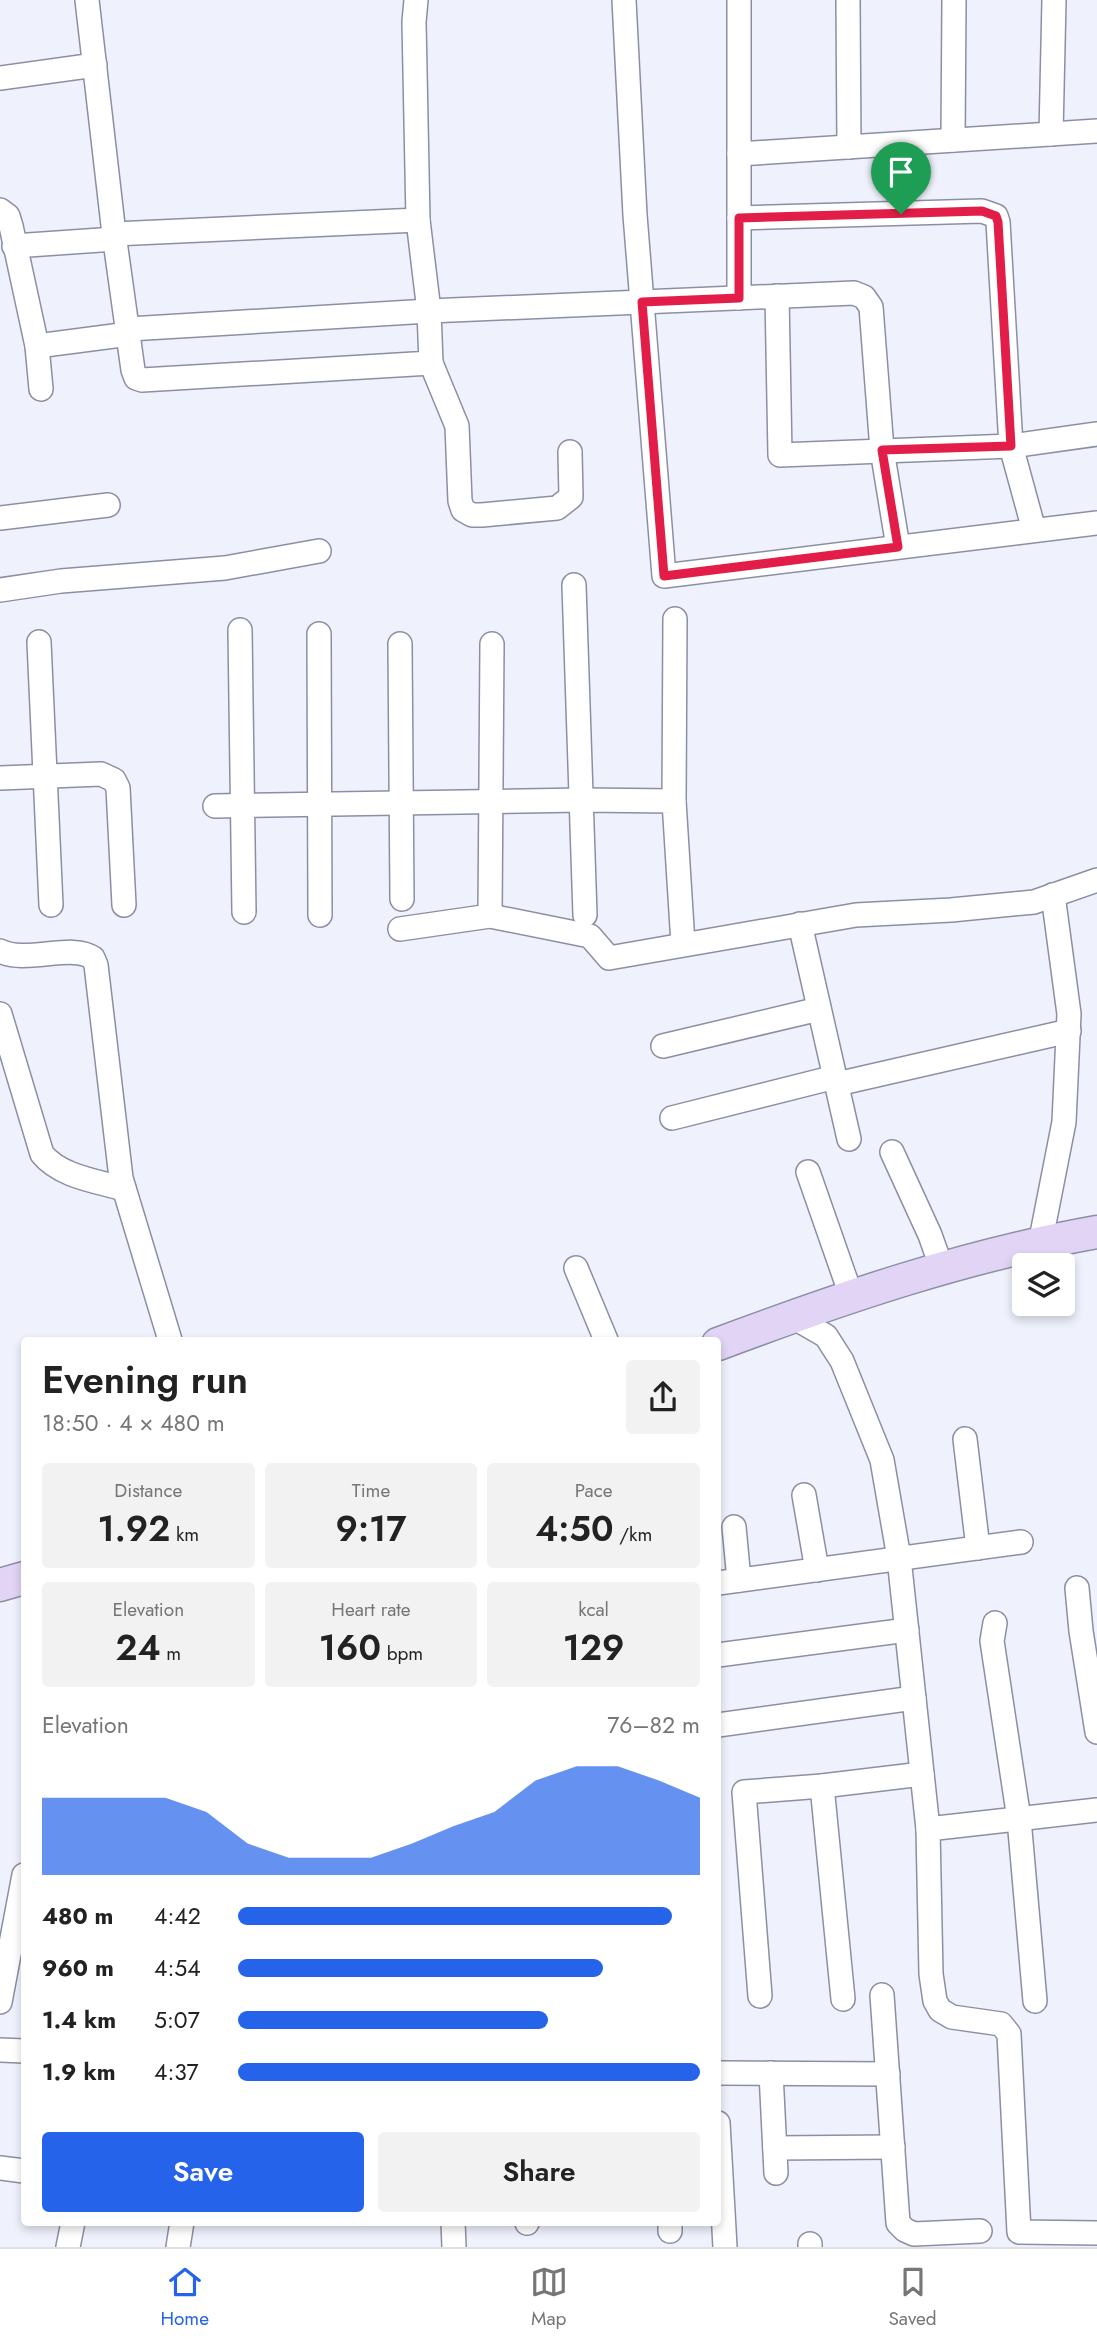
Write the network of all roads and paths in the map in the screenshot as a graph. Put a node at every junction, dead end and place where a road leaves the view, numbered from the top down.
1 (87, 0) edge
2 (416, 0) edge
3 (624, 0) edge
4 (739, 0) edge
5 (848, 0) edge
6 (954, 0) edge
7 (1054, 0) edge
8 (94, 65) junction
9 (0, 78) edge
10 (1097, 131) edge
11 (1051, 134) junction
12 (953, 141) junction
13 (849, 147) junction
14 (739, 154) junction
15 (0, 210) edge
16 (739, 218) junction
17 (418, 220) junction
18 (114, 237) junction
19 (14, 246) junction
20 (777, 296) junction
21 (739, 298) junction
22 (642, 302) junction
23 (429, 311) junction
24 (129, 331) junction
25 (37, 346) junction
26 (431, 363) junction
27 (41, 389) dead end
28 (1097, 434) edge
29 (1011, 446) junction
30 (882, 450) junction
31 (570, 452) dead end
32 (107, 505) dead end
33 (0, 518) edge
34 (1097, 523) edge
35 (1034, 530) junction
36 (898, 547) junction
37 (319, 551) dead end
38 (574, 585) dead end
39 (0, 590) edge
40 (675, 619) dead end
41 (240, 630) dead end
42 (319, 634) dead end
43 (39, 642) dead end
44 (400, 644) dead end
45 (492, 644) dead end
46 (46, 776) junction
47 (0, 778) edge
48 (582, 800) junction
49 (674, 801) junction
50 (491, 802) junction
51 (401, 803) junction
52 (319, 804) junction
53 (244, 805) junction
54 (215, 806) dead end
55 (1097, 880) edge
56 (1053, 895) junction
57 (402, 899) dead end
58 (51, 905) dead end
59 (124, 905) dead end
60 (244, 912) dead end
61 (320, 915) dead end
62 (585, 915) dead end
63 (490, 916) junction
64 (800, 924) junction
65 (400, 929) dead end
66 (683, 944) junction
67 (0, 951) edge
68 (819, 1009) junction
69 (0, 1014) edge
70 (1069, 1031) junction
71 (663, 1046) dead end
72 (836, 1081) junction
73 (672, 1118) dead end
74 (849, 1139) dead end
75 (892, 1152) dead end
76 (808, 1172) dead end
77 (124, 1189) junction
78 (1097, 1232) edge
79 (1040, 1244) junction
80 (576, 1268) dead end
81 (942, 1269) junction
82 (852, 1298) junction
83 (793, 1317) junction
84 (169, 1337) edge
85 (605, 1337) edge
86 (721, 1343) edge
87 (965, 1439) dead end
88 (804, 1495) dead end
89 (734, 1527) dead end
90 (1021, 1542) dead end
91 (978, 1548) junction
92 (899, 1558) junction
93 (817, 1570) junction
94 (21, 1579) edge
95 (728, 1582) edge
96 (0, 1585) edge
97 (1077, 1588) dead end
98 (995, 1623) dead end
99 (907, 1630) junction
100 (721, 1655) edge
101 (914, 1698) junction
102 (721, 1725) edge
103 (1097, 1732) edge
104 (922, 1774) junction
105 (822, 1786) junction
106 (1097, 1810) edge
107 (1018, 1819) junction
108 (928, 1829) junction
109 (16, 1882) edge
110 (17, 1949) edge
111 (882, 1995) dead end
112 (760, 1996) dead end
113 (843, 1999) dead end
114 (1035, 2001) dead end
115 (0, 2002) edge
116 (0, 2050) edge
117 (21, 2051) edge
118 (721, 2073) edge
119 (772, 2073) junction
120 (888, 2074) junction
121 (893, 2147) junction
122 (775, 2148) junction
123 (0, 2168) edge
124 (21, 2171) edge
125 (776, 2173) dead end
126 (721, 2176) edge
127 (71, 2226) edge
128 (181, 2226) edge
129 (453, 2226) edge
130 (1019, 2232) junction
131 (1097, 2233) edge
132 (981, 2239) edge
133 (1073, 2240) edge
134 (68, 2247) edge
135 (178, 2247) edge
136 (454, 2247) edge
137 (725, 2247) edge

1 - 8 street
2 - 17 street
3 - 22 street
4 - 14 street
5 - 13 street
6 - 12 street
7 - 11 street
8 - 9 street
8 - 18 street
10 - 11 street
11 - 12 street
12 - 13 street
13 - 14 street
14 - 16 street
15 - 19 street
16 - 21 street
16 - 29 street
17 - 18 street
17 - 23 street
18 - 19 street
18 - 24 street
19 - 25 street
20 - 21 street
20 - 30 street
20 - 30 street
21 - 22 street
22 - 23 street
22 - 36 street
23 - 24 street
23 - 26 street
24 - 25 street
24 - 26 street
25 - 27 street
26 - 31 street
28 - 29 street
29 - 30 street
29 - 35 street
30 - 36 street
32 - 33 street
34 - 35 street
35 - 36 street
37 - 39 street
38 - 48 street
40 - 49 street
41 - 53 street
42 - 52 street
43 - 46 street
44 - 51 street
45 - 50 street
46 - 47 street
46 - 58 street
46 - 59 street
48 - 49 street
48 - 50 street
48 - 62 street
49 - 66 street
50 - 51 street
50 - 63 street
51 - 52 street
51 - 57 street
52 - 53 street
52 - 61 street
53 - 54 street
53 - 60 street
55 - 56 street
56 - 64 street
56 - 70 street
63 - 65 street
63 - 66 street
64 - 66 street
64 - 68 street
67 - 77 street
68 - 71 street
68 - 72 street
69 - 77 street
70 - 72 street
70 - 79 street
72 - 73 street
72 - 74 street
75 - 81 street
76 - 82 street
77 - 84 street
78 - 79 street
79 - 81 street
80 - 85 street
81 - 82 street
82 - 83 street
83 - 86 street
83 - 92 street
87 - 91 street
88 - 93 street
89 - 95 street
90 - 91 street
91 - 92 street
92 - 93 street
92 - 99 street
93 - 95 street
94 - 96 street
97 - 103 street
98 - 107 street
99 - 100 street
99 - 101 street
101 - 102 street
101 - 104 street
104 - 105 street
104 - 108 street
105 - 112 street
105 - 113 street
106 - 107 street
107 - 108 street
107 - 114 street
108 - 130 street
109 - 110 street
110 - 115 street
111 - 120 street
116 - 117 street
118 - 119 street
119 - 120 street
119 - 122 street
120 - 121 street
121 - 122 street
121 - 132 street
122 - 125 street
123 - 124 street
126 - 137 street
127 - 134 street
128 - 135 street
129 - 136 street
130 - 132 street
130 - 133 street
131 - 133 street

